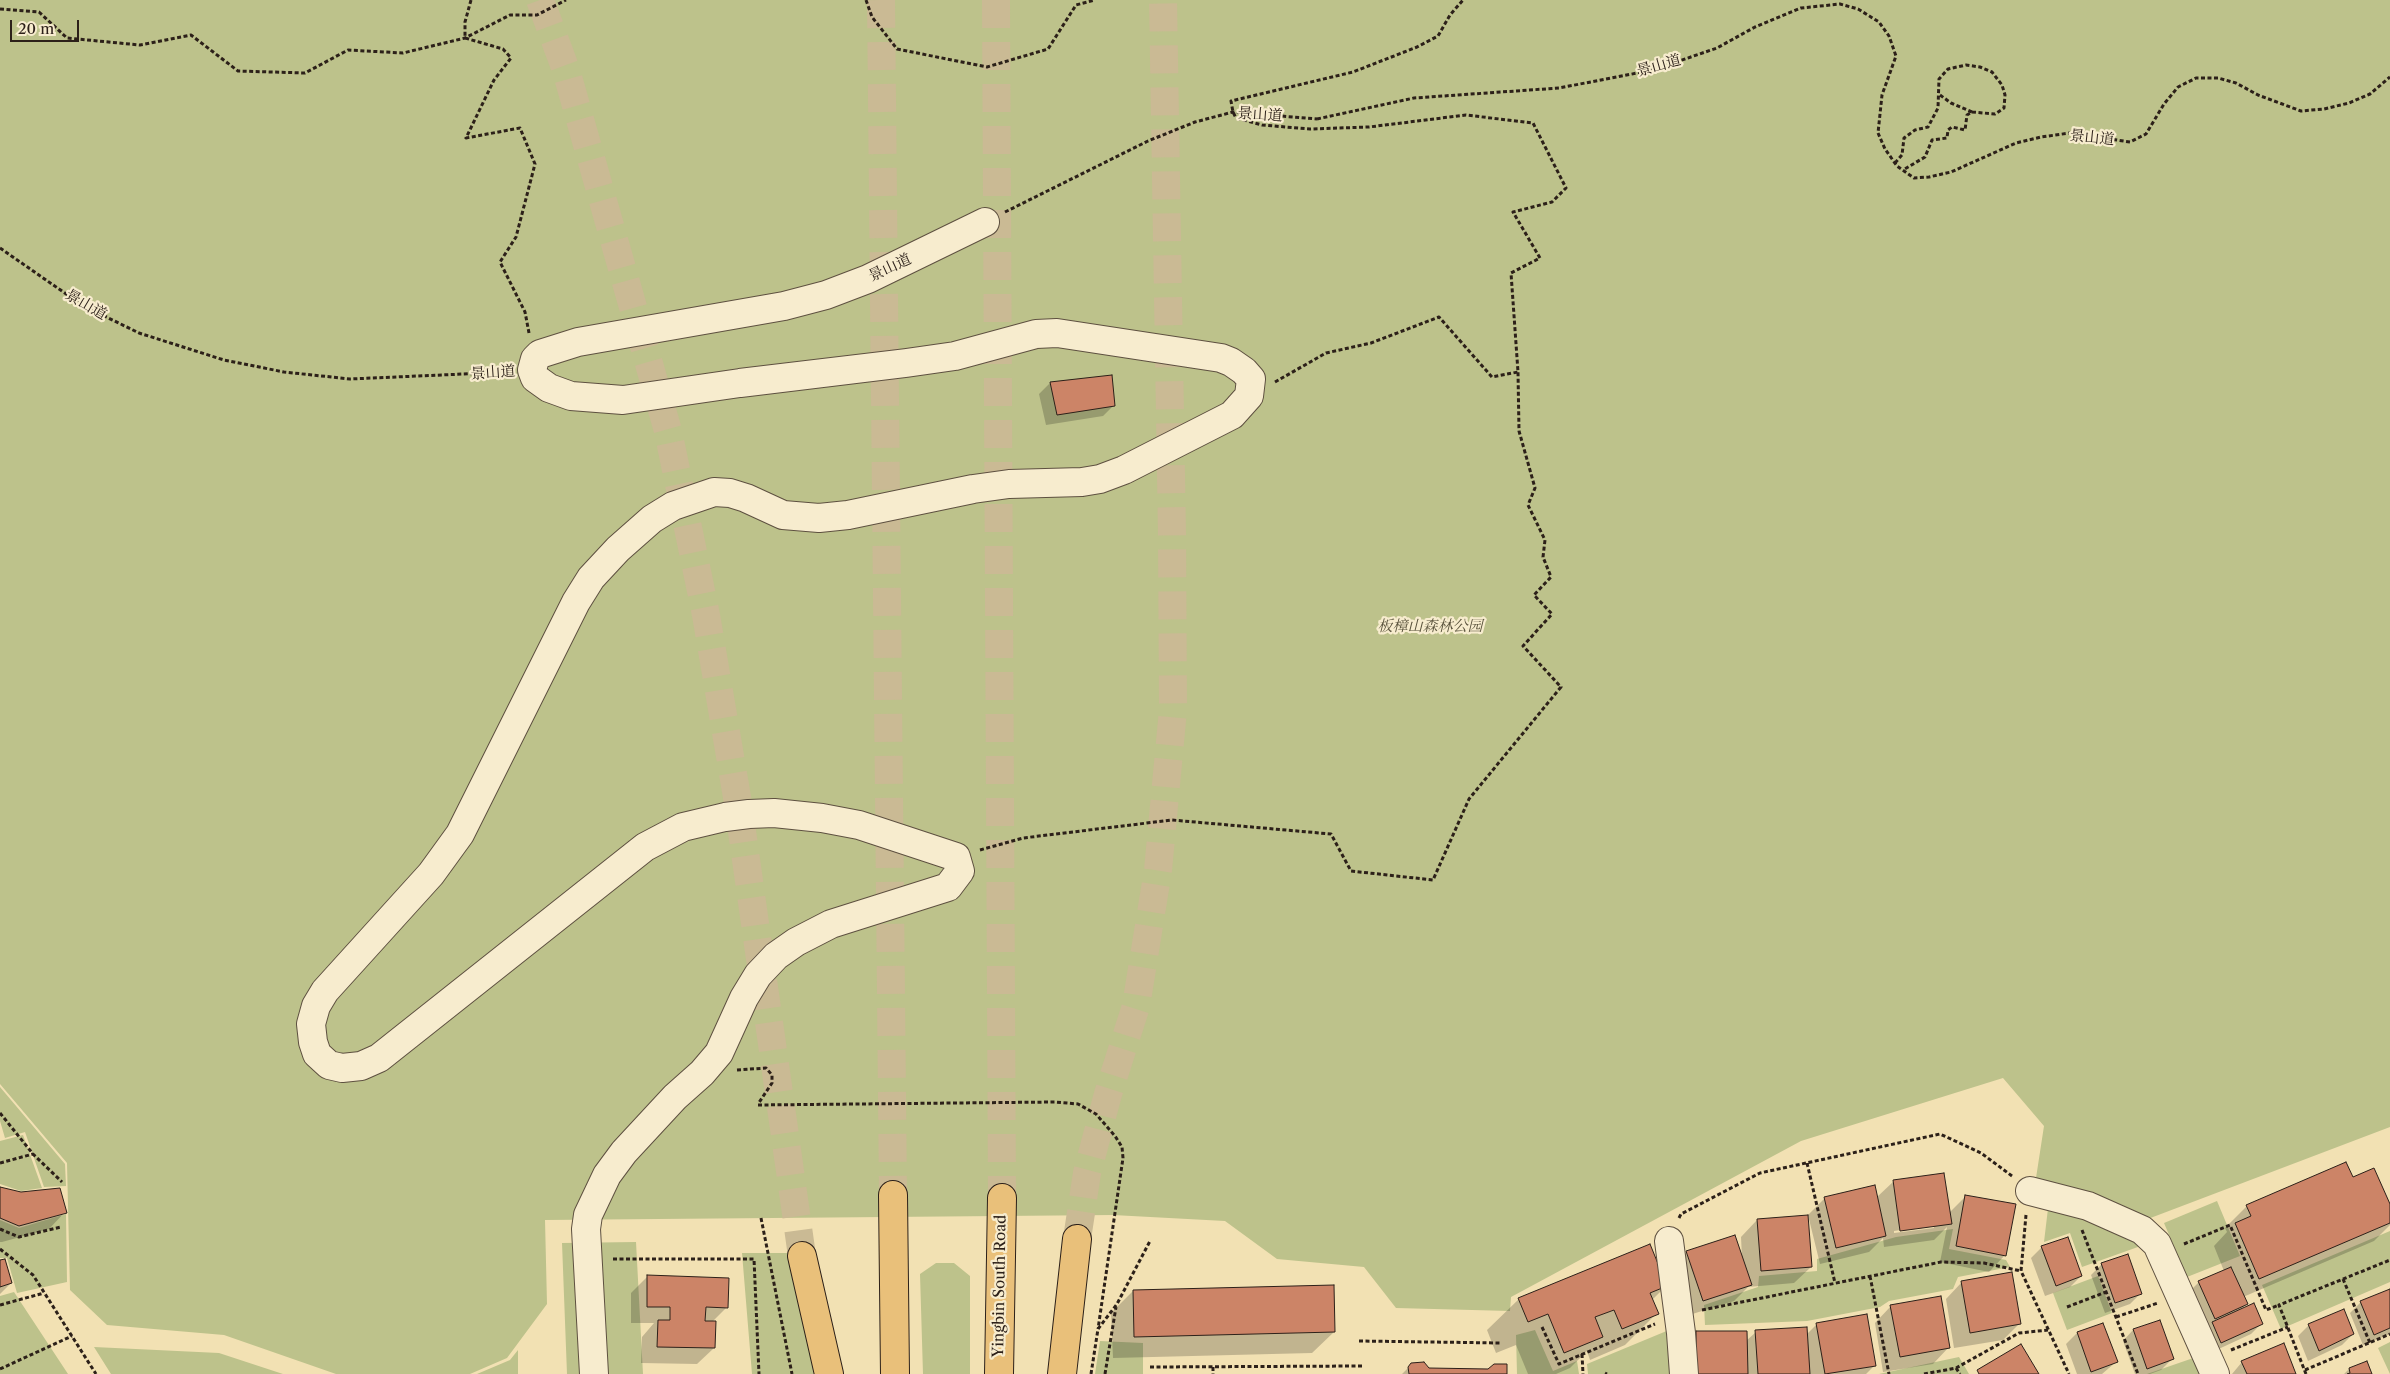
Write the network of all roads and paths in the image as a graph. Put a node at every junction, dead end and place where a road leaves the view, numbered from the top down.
1 (471, 0) edge
2 (566, 0) edge
3 (866, 0) edge
4 (1095, 0) edge
5 (1462, 0) edge
6 (0, 9) edge
7 (465, 38) junction
8 (2390, 76) edge
9 (1940, 94) junction
10 (1232, 112) junction
11 (1972, 112) junction
12 (1894, 163) junction
13 (1902, 170) junction
14 (985, 222) joint
15 (0, 248) edge
16 (533, 365) junction
17 (1518, 372) junction
18 (1249, 396) junction
19 (956, 857) junction
20 (702, 1073) junction
21 (0, 1113) edge
22 (33, 1154) junction
23 (0, 1163) edge
24 (1807, 1163) junction
25 (62, 1182) dead end
26 (2030, 1191) junction
27 (894, 1196) tunnel mouth
28 (1002, 1198) tunnel mouth
29 (2071, 1202) junction
30 (761, 1218) dead end
31 (62, 1227) dead end
32 (0, 1229) edge
33 (1077, 1239) tunnel mouth
34 (1150, 1241) dead end
35 (1669, 1241) joint
36 (2182, 1245) dead end
37 (0, 1249) edge
38 (802, 1256) tunnel mouth
39 (588, 1260) junction
40 (2390, 1260) edge
41 (2021, 1271) junction
42 (1870, 1276) junction
43 (2343, 1279) junction
44 (1835, 1283) junction
45 (2106, 1292) junction
46 (44, 1293) junction
47 (2179, 1295) junction
48 (1117, 1304) junction
49 (0, 1305) edge
50 (2279, 1305) junction
51 (2067, 1307) dead end
52 (1678, 1314) junction
53 (2116, 1317) junction
54 (1542, 1327) dead end
55 (2288, 1327) junction
56 (1098, 1330) junction
57 (2048, 1330) junction
58 (2390, 1334) edge
59 (72, 1336) junction
60 (1360, 1341) dead end
61 (2370, 1342) junction
62 (1501, 1343) dead end
63 (1582, 1354) junction
64 (2221, 1363) edge
65 (1213, 1366) junction
66 (1362, 1366) dead end
67 (1150, 1367) dead end
68 (1956, 1368) junction
69 (0, 1369) edge
70 (2305, 1370) junction
71 (96, 1374) edge
72 (594, 1374) edge
73 (759, 1374) edge
74 (792, 1374) edge
75 (829, 1374) edge
76 (894, 1374) edge
77 (999, 1374) edge
78 (1062, 1374) edge
79 (1091, 1374) edge
80 (1105, 1374) edge
81 (1213, 1374) edge
82 (1583, 1374) edge
83 (1684, 1374) edge
84 (1889, 1374) edge
85 (1924, 1374) edge
86 (1960, 1374) edge
87 (2069, 1374) edge
88 (2137, 1374) edge
89 (2306, 1374) edge

1 - 7 path
2 - 7 path
3 - 4 path
5 - 10 path
6 - 7 path
7 - 16 path
8 - 13 path, 景山道
9 - 11 path
9 - 11 path
9 - 12 path
10 - 12 path, 景山道, bridge
10 - 14 path, 景山道
10 - 17 path
11 - 13 path
12 - 13 path, 景山道
14 - 16 street, 景山道
15 - 16 path, 景山道
16 - 18 street
17 - 18 path
17 - 19 path
18 - 19 street
19 - 20 street
20 - 39 street
20 - 56 path
21 - 22 path
22 - 23 path
22 - 25 path
24 - 26 path
24 - 35 path
24 - 44 path
26 - 29 street
26 - 41 path
27 - 76 main road
28 - 77 main road, Yingbin South Road
29 - 45 path
29 - 47 street
30 - 74 path
31 - 32 path
33 - 78 main road
34 - 48 path
35 - 52 street
36 - 50 path
37 - 46 path
38 - 75 main road
39 - 72 street
39 - 73 path
40 - 43 path
41 - 42 path
41 - 57 path
42 - 44 path
42 - 84 path
43 - 50 path
43 - 61 path
44 - 52 path
45 - 51 path
45 - 53 path
46 - 49 path
46 - 59 path
47 - 53 path
47 - 64 street
48 - 56 path
48 - 80 path
50 - 55 path
52 - 63 path
52 - 83 street
53 - 88 path
54 - 63 path
55 - 64 path
55 - 70 path
56 - 79 path
57 - 68 path
57 - 87 path
58 - 61 path
59 - 69 path
59 - 71 path
60 - 62 path
61 - 70 path
63 - 82 path
65 - 66 path
65 - 67 path
65 - 81 path
68 - 85 path
68 - 86 path
70 - 89 path

